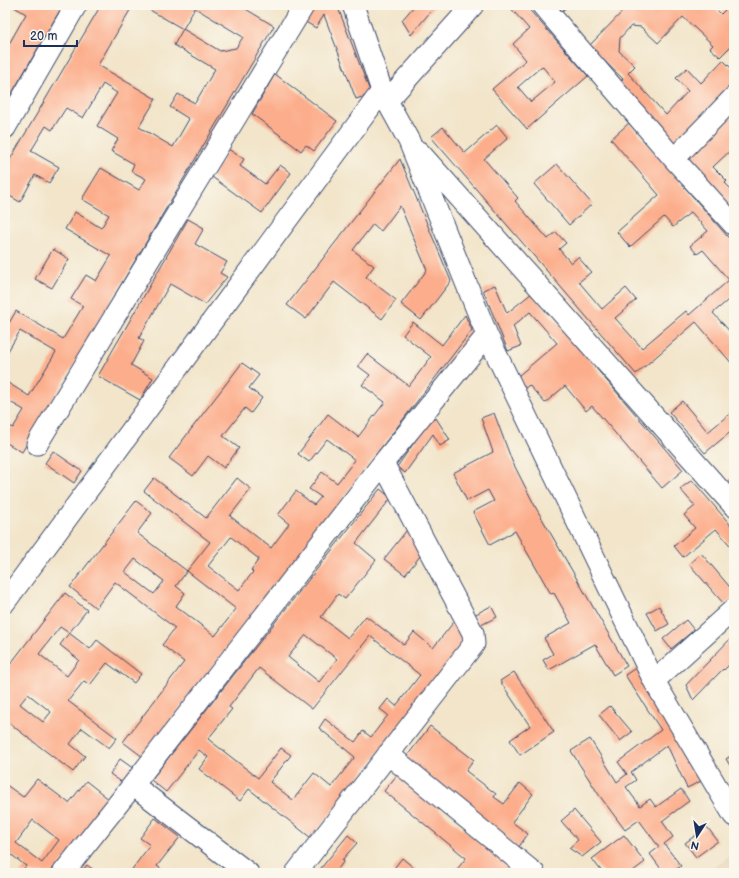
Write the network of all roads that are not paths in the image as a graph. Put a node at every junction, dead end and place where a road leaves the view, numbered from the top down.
1 (76, 5) edge
2 (304, 5) edge
3 (353, 5) edge
4 (473, 5) edge
5 (542, 5) edge
6 (385, 96) junction
7 (734, 97) edge
8 (5, 128) edge
9 (410, 141) junction
10 (674, 159) junction
11 (734, 225) edge
12 (487, 335) junction
13 (37, 444) dead end
14 (383, 463) junction
15 (734, 506) edge
16 (5, 602) edge
17 (734, 609) edge
18 (654, 681) junction
19 (388, 754) junction
20 (133, 785) junction
21 (734, 816) edge
22 (64, 873) edge
23 (248, 873) edge
24 (296, 873) edge
25 (534, 873) edge

1 - 8 street
2 - 13 street
3 - 6 street
4 - 6 street
5 - 10 street
6 - 9 street
6 - 16 street
7 - 10 street
9 - 12 street
9 - 15 street
10 - 11 street
12 - 14 street
12 - 18 street
14 - 19 street
14 - 20 street
17 - 18 street
18 - 21 street
19 - 24 street
19 - 25 street
20 - 22 street
20 - 23 street

